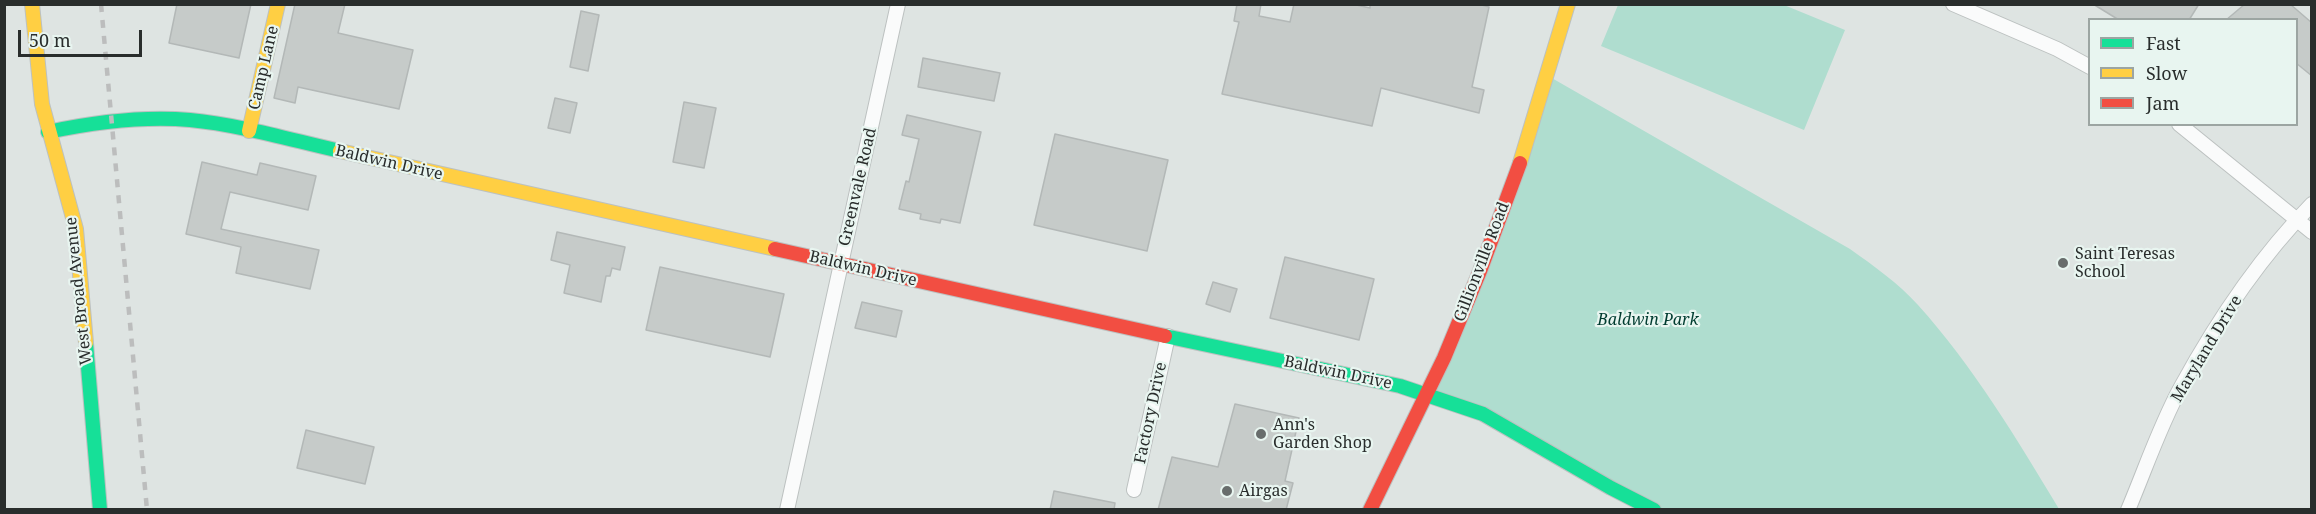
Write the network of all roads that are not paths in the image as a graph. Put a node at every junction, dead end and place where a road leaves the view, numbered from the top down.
1 (32, 4) edge
2 (278, 4) edge
3 (898, 4) edge
4 (1568, 4) edge
5 (1953, 4) edge
6 (2088, 66) edge
7 (2181, 126) edge
8 (249, 131) junction
9 (48, 132) junction
10 (2312, 204) edge
11 (2297, 219) junction
12 (2312, 232) edge
13 (841, 264) junction
14 (1168, 336) junction
15 (1427, 394) junction
16 (1134, 490) dead end
17 (100, 510) edge
18 (787, 510) edge
19 (1370, 510) edge
20 (1654, 510) edge
21 (2128, 510) edge

1 - 9 street, West Broad Avenue
2 - 8 street, Camp Lane
3 - 13 street, Greenvale Road
4 - 15 street, Gillionville Road
5 - 6 street
7 - 11 street
8 - 9 street, Baldwin Drive
8 - 13 street, Baldwin Drive
9 - 17 street, West Broad Avenue
10 - 11 street, Maryland Drive
11 - 12 street
11 - 21 street, Maryland Drive
13 - 14 street, Baldwin Drive
13 - 18 street, Greenvale Road
14 - 15 street, Baldwin Drive
14 - 16 street, Factory Drive
15 - 19 street, Gillionville Road
15 - 20 street, Baldwin Drive

